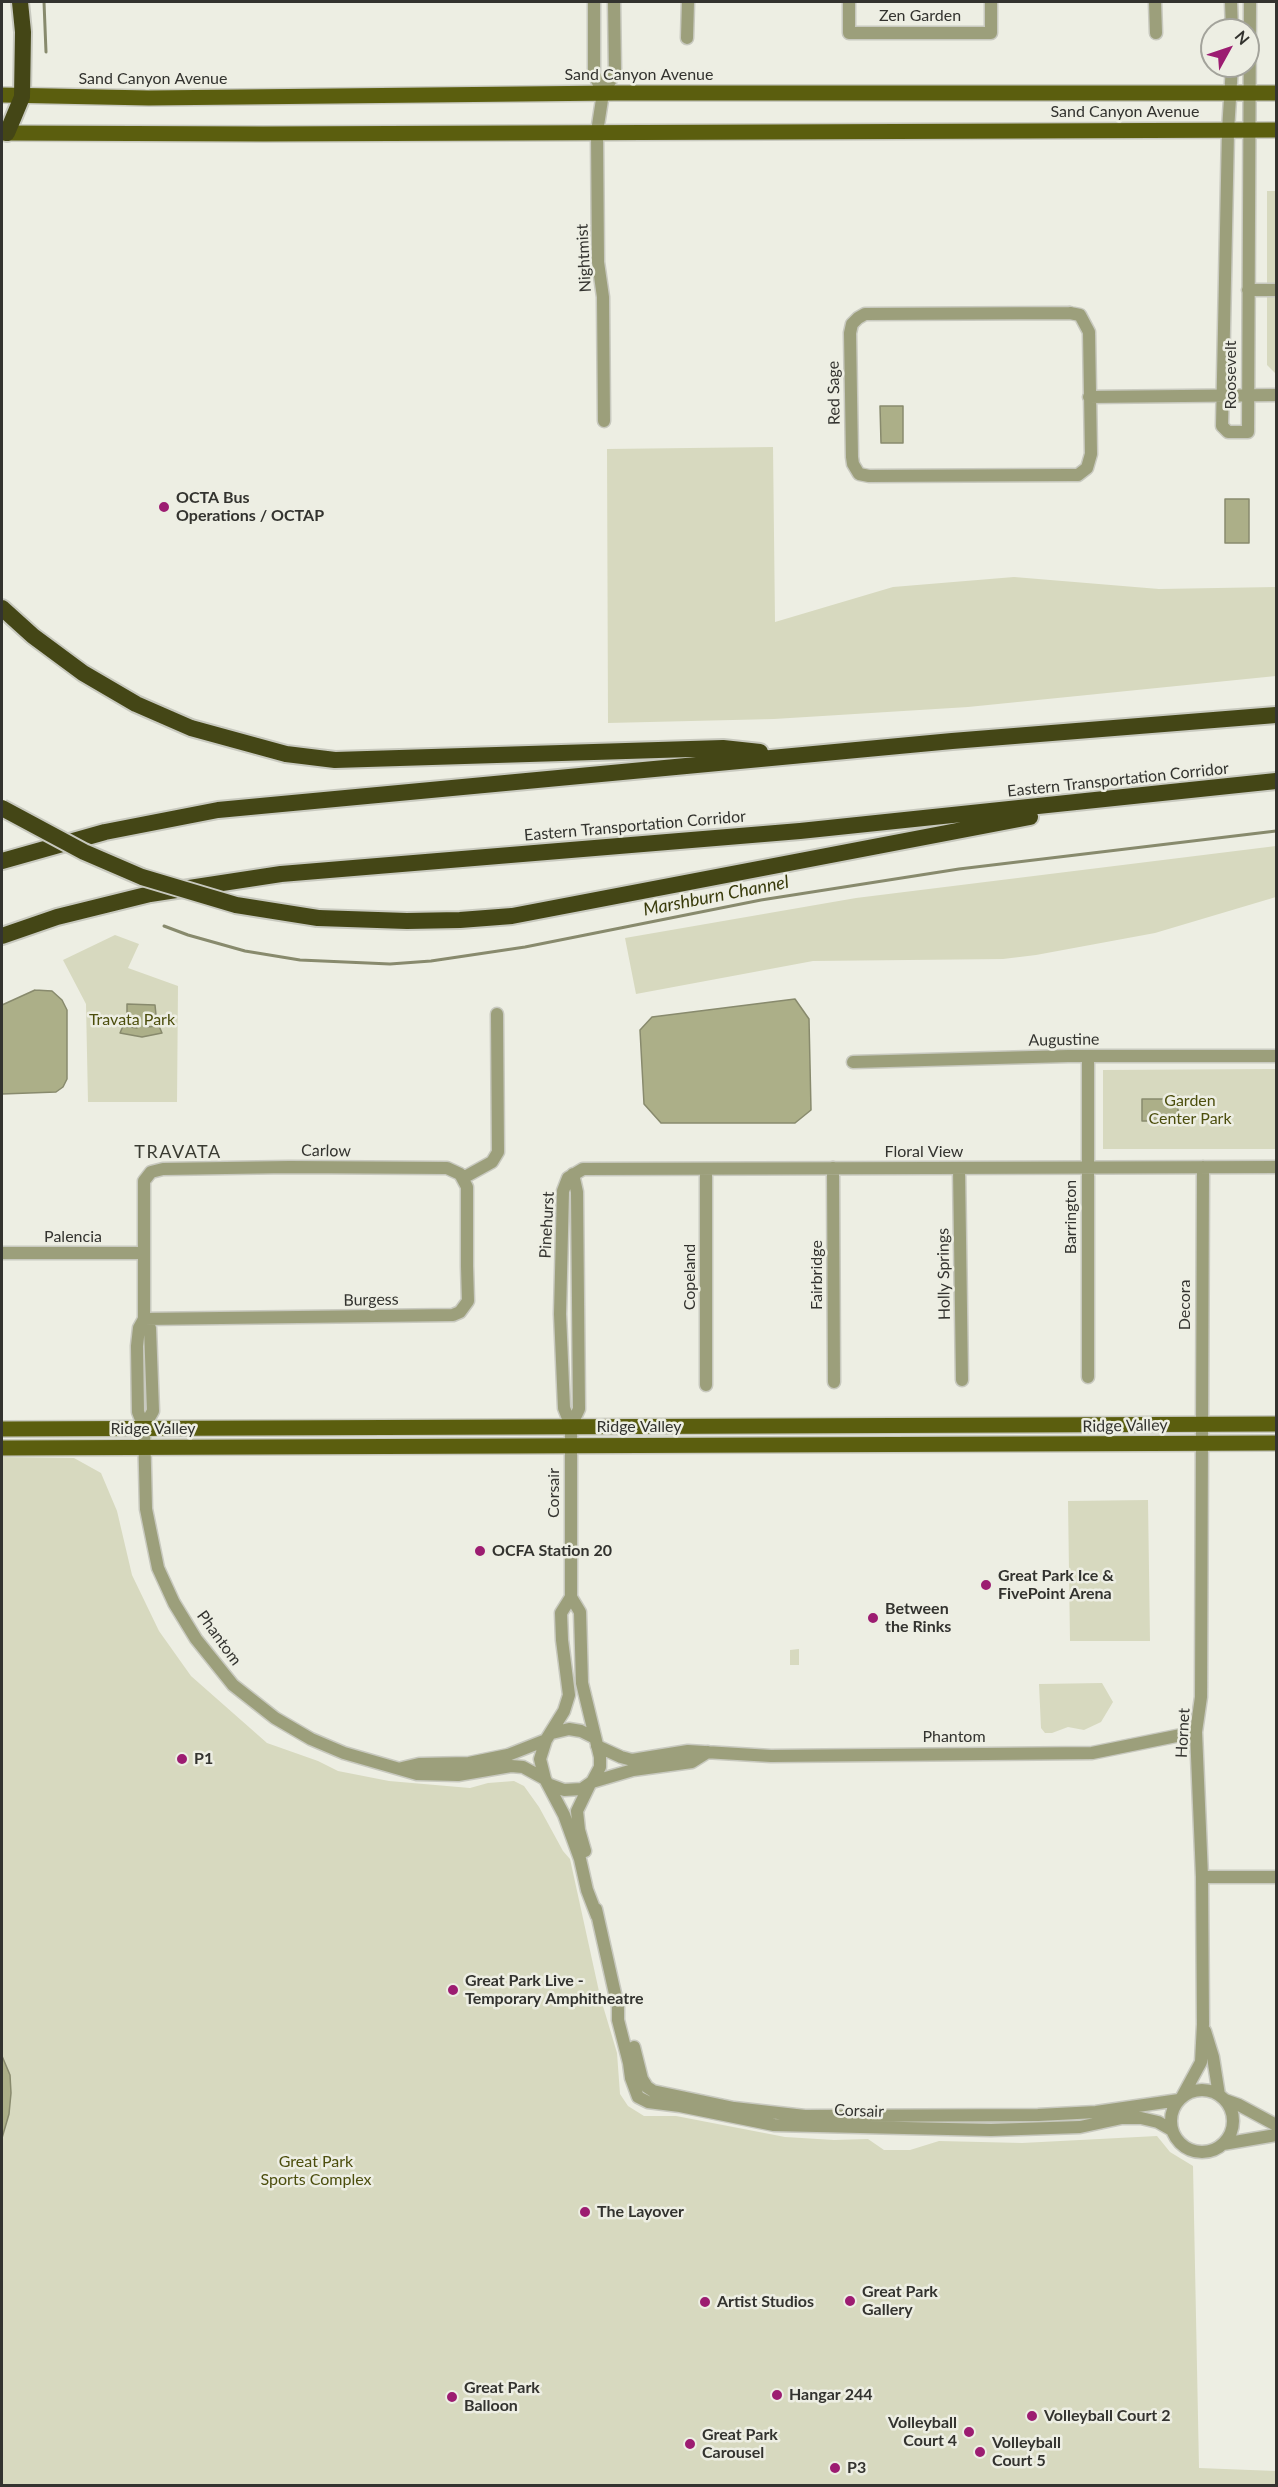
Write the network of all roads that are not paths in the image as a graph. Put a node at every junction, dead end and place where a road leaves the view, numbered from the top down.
1 (20, 2) edge
2 (594, 2) edge
3 (614, 2) edge
4 (688, 2) edge
5 (849, 2) edge
6 (991, 2) edge
7 (1155, 2) edge
8 (1232, 2) edge
9 (1250, 2) edge
10 (1232, 18) edge
11 (1156, 33) dead end
12 (687, 38) dead end
13 (1231, 78) edge
14 (603, 93) junction
15 (1250, 93) junction
16 (1276, 93) edge
17 (1230, 94) junction
18 (2, 95) edge
19 (22, 97) junction
20 (2, 115) edge
21 (1276, 130) edge
22 (1227, 131) junction
23 (1248, 131) junction
24 (597, 132) junction
25 (4, 133) edge
26 (1248, 290) junction
27 (1276, 290) edge
28 (1247, 395) junction
29 (1276, 395) edge
30 (1221, 396) junction
31 (1089, 397) junction
32 (604, 421) dead end
33 (2, 608) edge
34 (1276, 715) edge
35 (803, 756) junction
36 (1276, 781) edge
37 (1144, 796) junction
38 (2, 808) edge
39 (2, 861) edge
40 (2, 936) edge
41 (497, 1014) dead end
42 (1088, 1056) junction
43 (1276, 1056) edge
44 (853, 1062) dead end
45 (1203, 1167) junction
46 (1276, 1167) edge
47 (833, 1168) junction
48 (959, 1168) junction
49 (1088, 1168) junction
50 (706, 1169) junction
51 (573, 1174) junction
52 (463, 1178) junction
53 (2, 1253) edge
54 (144, 1253) junction
55 (144, 1319) junction
56 (1088, 1377) dead end
57 (962, 1380) dead end
58 (834, 1382) dead end
59 (706, 1385) dead end
60 (1276, 1424) edge
61 (1201, 1425) junction
62 (571, 1426) junction
63 (144, 1427) junction
64 (2, 1429) edge
65 (1201, 1443) junction
66 (1276, 1443) edge
67 (571, 1446) junction
68 (145, 1447) junction
69 (2, 1448) edge
70 (571, 1597) junction
71 (1196, 1732) junction
72 (549, 1736) junction
73 (595, 1741) junction
74 (710, 1752) junction
75 (400, 1769) junction
76 (547, 1781) junction
77 (591, 1783) junction
78 (1202, 1877) junction
79 (1276, 1877) edge
80 (597, 1916) junction
81 (618, 2007) junction
82 (1203, 2024) junction
83 (1180, 2098) junction
84 (1222, 2098) junction
85 (1276, 2125) edge
86 (1172, 2130) junction
87 (1276, 2135) edge
88 (1222, 2144) junction

1 - 19 highway
2 - 14 street, Nightmist
3 - 14 street, Nightmist
4 - 12 street
5 - 6 street, Zen Garden
7 - 11 street
8 - 10 street
9 - 15 street, Roosevelt
13 - 17 street, Roosevelt
14 - 17 main road, Sand Canyon Avenue
14 - 19 main road, Sand Canyon Avenue
14 - 24 street, Nightmist
15 - 16 main road, Sand Canyon Avenue
15 - 17 main road, Sand Canyon Avenue
15 - 23 street, Roosevelt
17 - 22 street, Roosevelt
18 - 19 main road, Sand Canyon Avenue
19 - 25 highway
20 - 25 highway
21 - 23 main road, Sand Canyon Avenue
22 - 23 main road, Sand Canyon Avenue
22 - 24 main road, Sand Canyon Avenue
22 - 30 street, Roosevelt
23 - 26 street, Roosevelt
24 - 25 main road, Sand Canyon Avenue
24 - 32 street, Nightmist
26 - 27 street
26 - 28 street, Roosevelt
28 - 29 street
28 - 30 street
28 - 30 street, Roosevelt
30 - 31 street
31 - 31 street, Red Sage
33 - 35 highway
34 - 35 highway
35 - 39 highway
36 - 37 highway, Eastern Transportation Corridor
37 - 38 highway, bridge
37 - 40 highway, Eastern Transportation Corridor
41 - 52 street
42 - 43 street, Augustine
42 - 44 street, Augustine
42 - 49 street, Barrington
45 - 46 street, Floral View
45 - 49 street, Floral View
45 - 61 street, Decora
47 - 48 street, Floral View
47 - 50 street, Floral View
47 - 58 street, Fairbridge
48 - 49 street, Floral View
48 - 57 street, Holly Springs
49 - 56 street, Barrington
50 - 51 street, Floral View
50 - 59 street, Copeland
51 - 62 street, Pinehurst
51 - 62 street, Pinehurst
52 - 54 street, Carlow
52 - 55 street, Burgess
53 - 54 street, Palencia
54 - 55 street, Carlow
55 - 63 street, Carlow
60 - 61 main road, Ridge Valley
61 - 62 main road, Ridge Valley
61 - 65 street, Decora
62 - 63 main road, Ridge Valley
62 - 67 street, Corsair
63 - 64 main road, Ridge Valley
63 - 68 street, Phantom
65 - 66 main road, Ridge Valley
65 - 67 main road, Ridge Valley
65 - 71 street, Hornet
67 - 68 main road, Ridge Valley
67 - 70 street, Corsair
68 - 69 main road, Ridge Valley
68 - 75 street, Phantom
70 - 72 street, Corsair
70 - 73 street, Corsair
71 - 74 street, Phantom
71 - 78 street, Hornet
72 - 73 street
72 - 75 street, Phantom
72 - 76 street
73 - 74 street, Phantom
73 - 77 street
74 - 77 street, Phantom
75 - 76 street, Phantom
76 - 77 street
76 - 80 street, Corsair
77 - 80 street, Corsair
78 - 79 street
78 - 82 street, Hornet
80 - 81 street, Corsair
81 - 83 street, Corsair
81 - 86 street, Corsair
82 - 83 street, Hornet
82 - 84 street, Hornet
83 - 84 street
83 - 86 street
84 - 85 street
84 - 88 street
86 - 88 street
87 - 88 street

